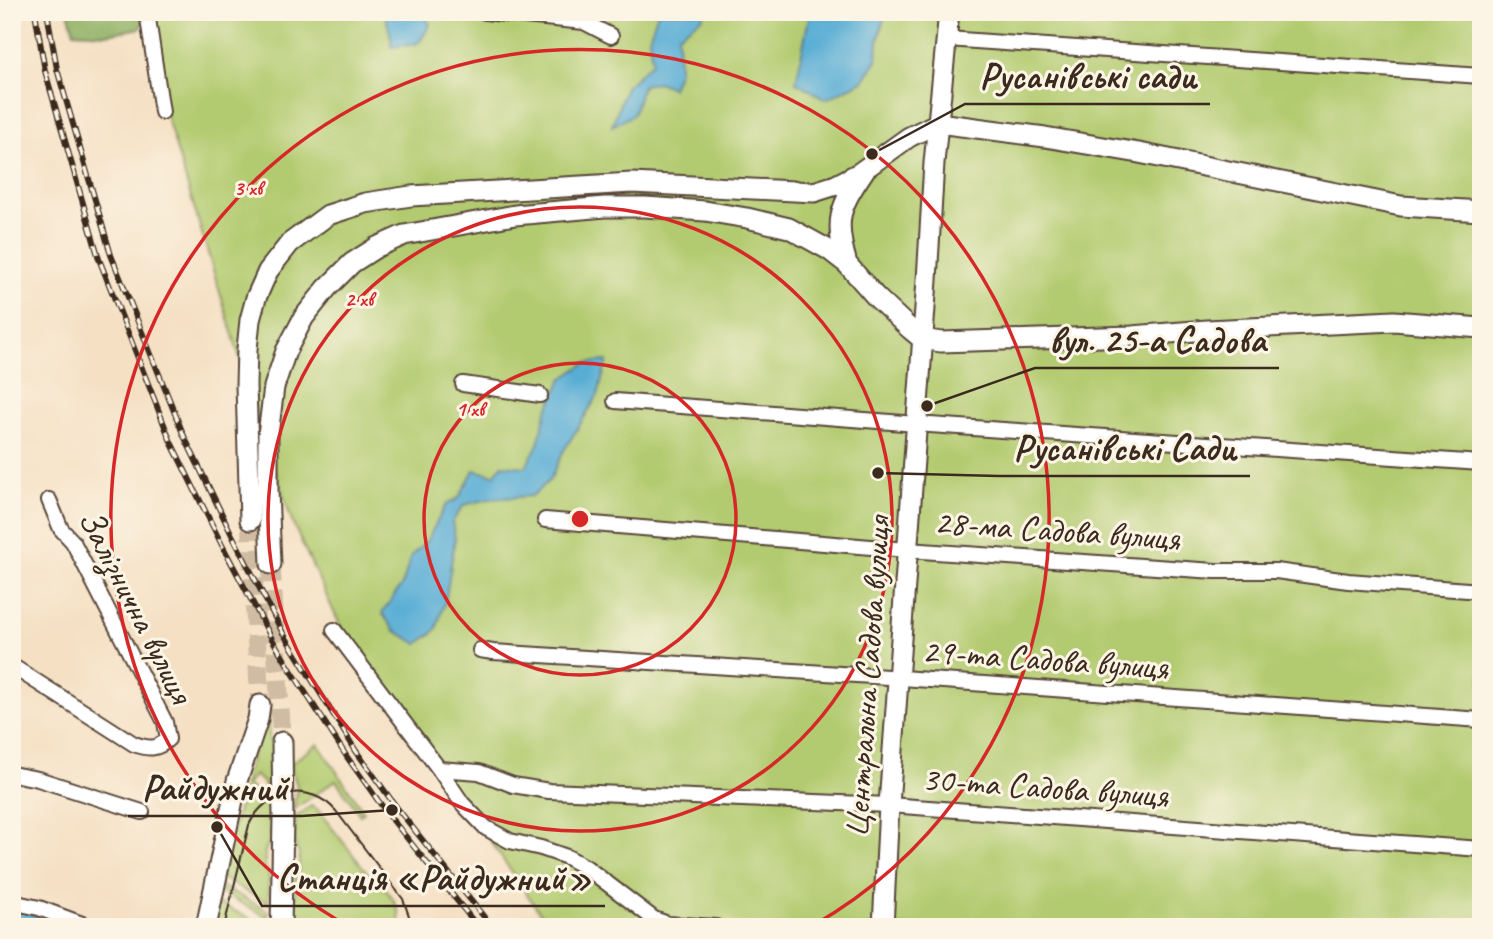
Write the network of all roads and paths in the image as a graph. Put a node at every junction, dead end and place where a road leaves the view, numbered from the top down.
1 (147, 12) edge
2 (485, 12) edge
3 (949, 12) edge
4 (611, 36) dead end
5 (947, 39) junction
6 (1481, 76) edge
7 (162, 113) dead end
8 (938, 123) junction
9 (867, 167) junction
10 (1481, 211) edge
11 (847, 264) junction
12 (1481, 328) edge
13 (922, 339) junction
14 (463, 384) dead end
15 (540, 395) dead end
16 (615, 401) dead end
17 (916, 424) junction
18 (1481, 463) edge
19 (49, 500) dead end
20 (250, 520) tunnel mouth
21 (545, 520) dead end
22 (907, 550) junction
23 (271, 564) tunnel mouth
24 (1481, 590) edge
25 (334, 630) dead end
26 (480, 650) dead end
27 (12, 666) edge
28 (898, 678) junction
29 (260, 705) tunnel mouth
30 (1481, 720) edge
31 (282, 741) tunnel mouth
32 (439, 769) junction
33 (12, 774) edge
34 (889, 805) junction
35 (142, 812) dead end
36 (1481, 849) edge
37 (12, 902) edge
38 (90, 927) edge
39 (206, 927) edge
40 (281, 927) edge
41 (716, 927) edge
42 (883, 927) edge

1 - 7 street
2 - 4 street
3 - 5 main road, Центральна Садова вулиця
5 - 6 street
5 - 8 main road, Центральна Садова вулиця
8 - 9 main road
8 - 10 main road
8 - 13 main road, Центральна Садова вулиця
9 - 11 main road
9 - 20 main road
11 - 13 main road
11 - 23 main road
12 - 13 main road
13 - 17 main road, Центральна Садова вулиця
14 - 15 street
16 - 17 street
17 - 18 street
17 - 22 main road, Центральна Садова вулиця
19 - 27 street, Залізнична вулиця
21 - 22 street, 28-ма Садова вулиця
22 - 24 street, 28-ма Садова вулиця
22 - 28 main road, Центральна Садова вулиця
25 - 32 street
26 - 28 street, 29-та Садова вулиця
28 - 30 street, 29-та Садова вулиця
28 - 34 main road, Центральна Садова вулиця
29 - 39 main road
31 - 40 main road
32 - 34 street, 30-та Садова вулиця
32 - 41 street
33 - 35 street
34 - 36 street, 30-та Садова вулиця
34 - 42 main road, Центральна Садова вулиця
37 - 38 street

